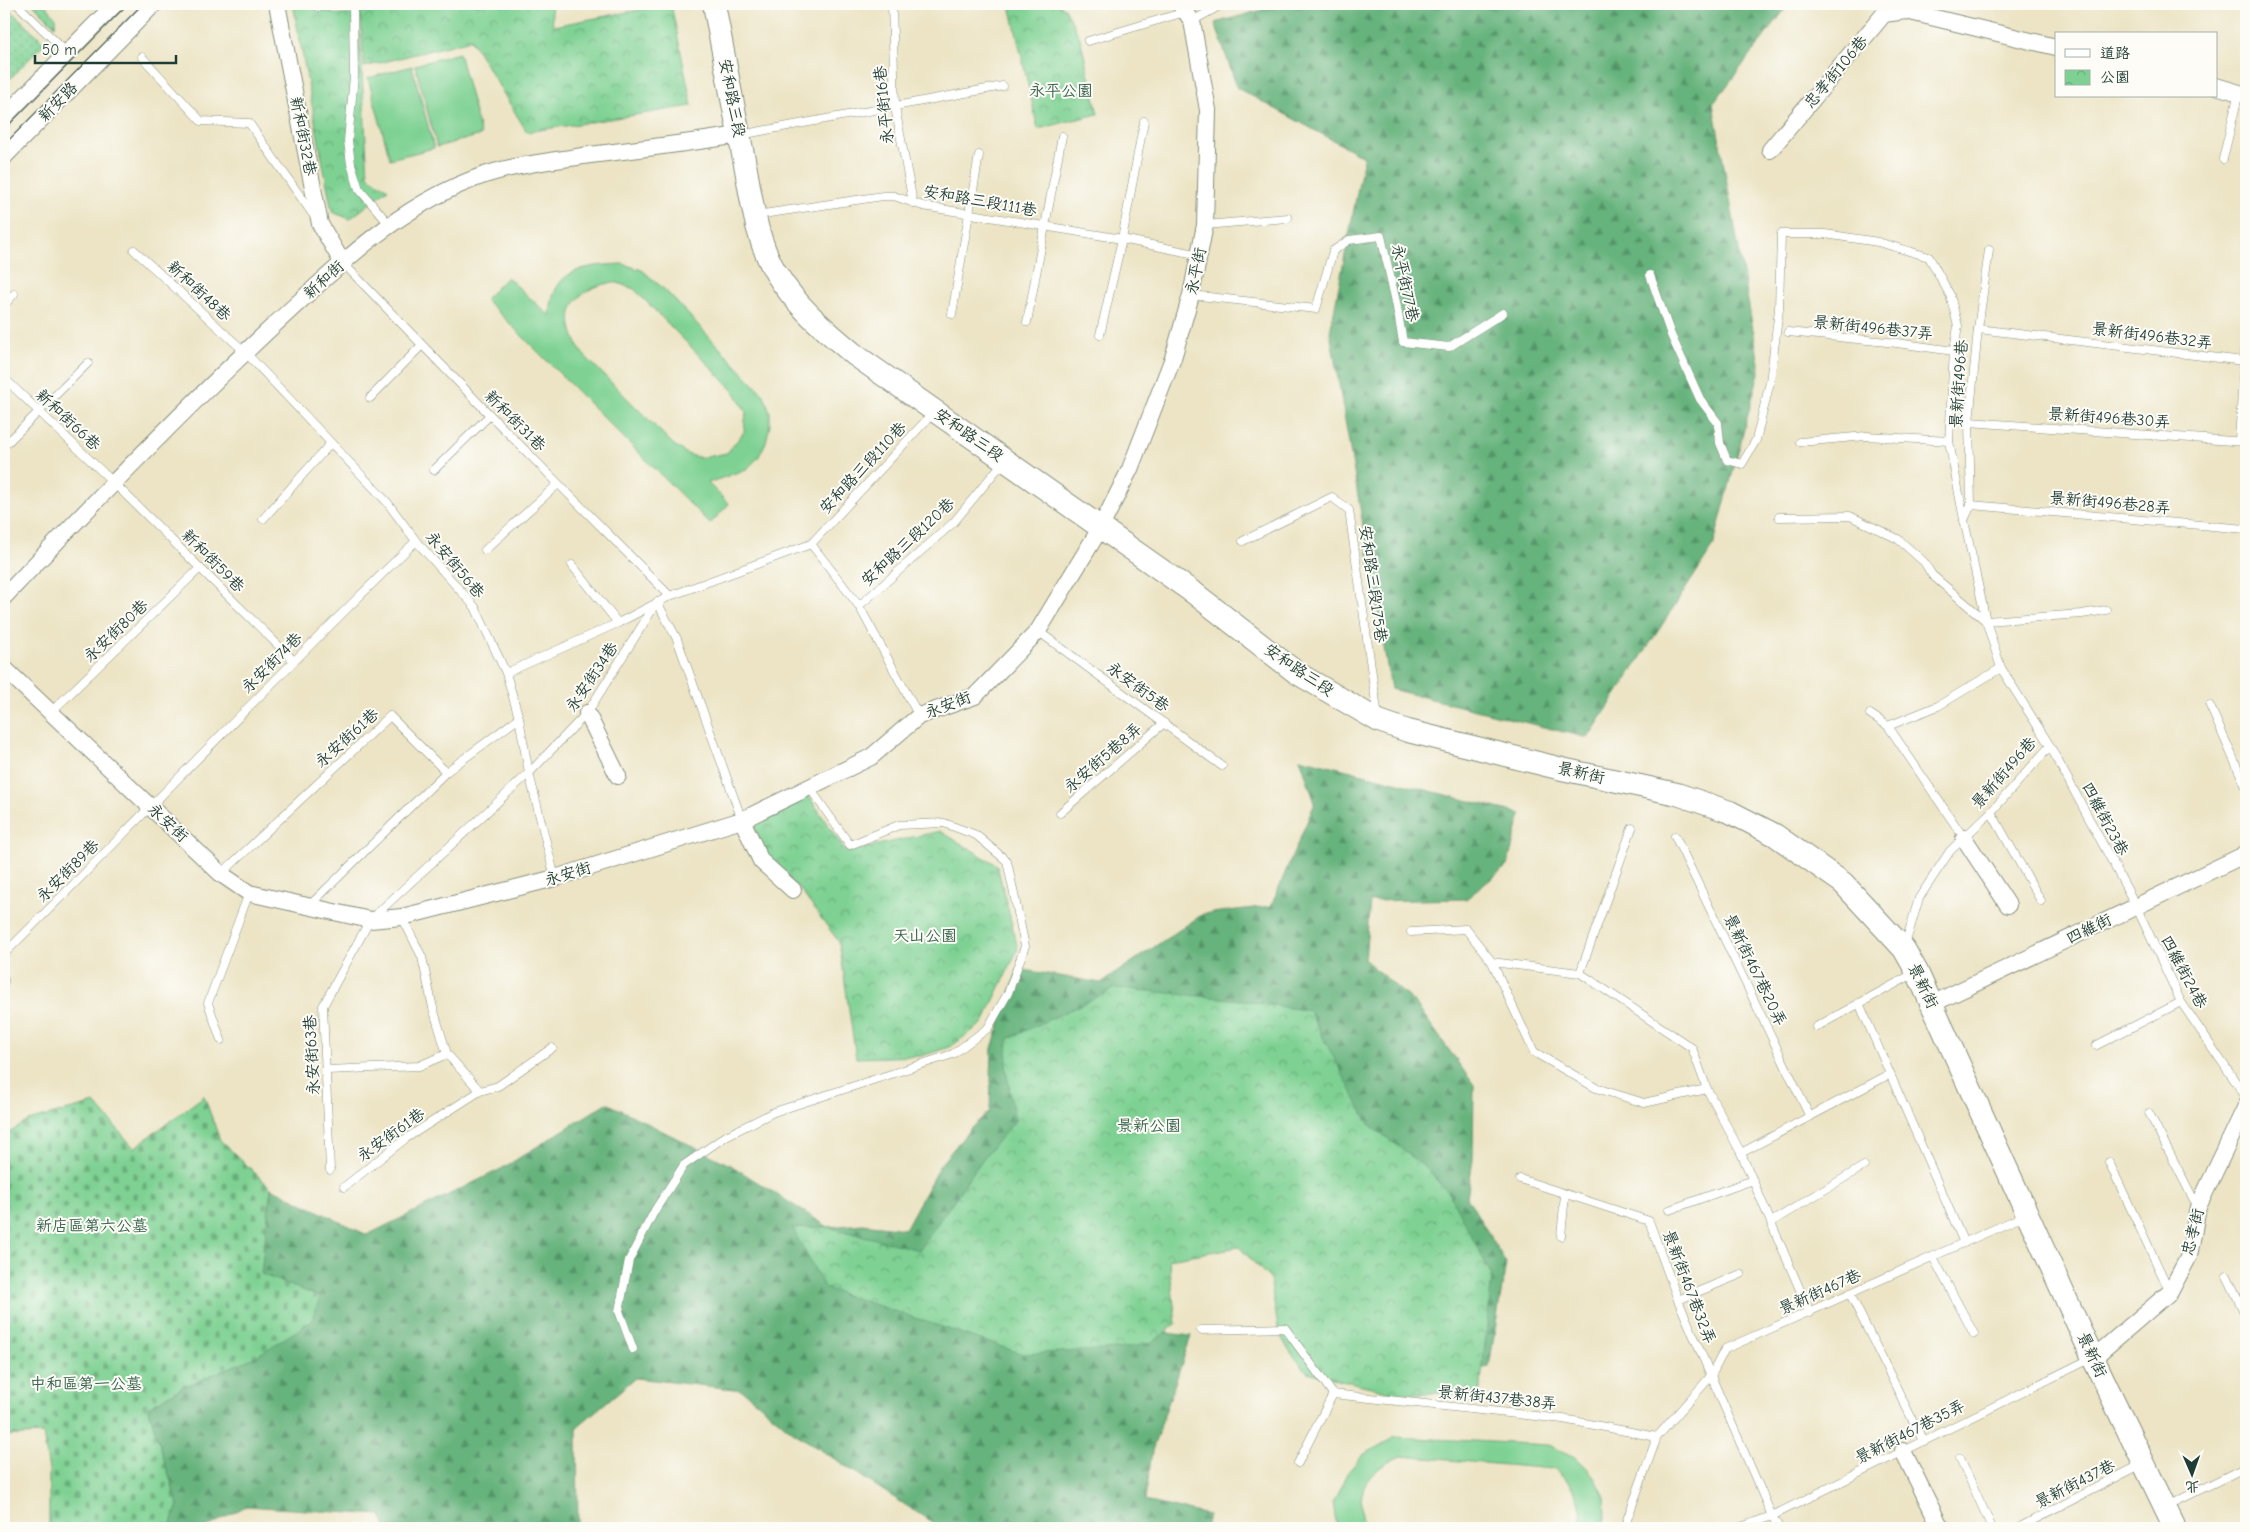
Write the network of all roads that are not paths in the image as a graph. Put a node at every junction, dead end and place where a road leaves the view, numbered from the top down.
1 (17, 4) edge
2 (115, 4) edge
3 (154, 4) edge
4 (277, 4) edge
5 (714, 4) edge
6 (892, 4) edge
7 (1223, 4) edge
8 (318, 7) dead end
9 (1186, 12) edge
10 (1088, 41) dead end
11 (2055, 47) edge
12 (67, 53) junction
13 (142, 57) dead end
14 (1004, 86) dead end
15 (2218, 87) edge
16 (2242, 93) edge
17 (895, 107) junction
18 (4, 117) edge
19 (1144, 121) dead end
20 (739, 135) junction
21 (1062, 136) dead end
22 (1770, 150) dead end
23 (979, 155) dead end
24 (4, 157) edge
25 (2223, 158) dead end
26 (913, 203) junction
27 (969, 214) junction
28 (754, 216) junction
29 (1288, 218) dead end
30 (320, 224) junction
31 (389, 224) junction
32 (1205, 225) junction
33 (1044, 226) junction
34 (1122, 240) junction
35 (134, 250) dead end
36 (1989, 250) dead end
37 (1200, 255) junction
38 (342, 262) junction
39 (1650, 275) dead end
40 (14, 294) dead end
41 (1191, 295) junction
42 (4, 306) edge
43 (1503, 313) dead end
44 (952, 314) dead end
45 (1026, 322) dead end
46 (1978, 329) junction
47 (1788, 332) dead end
48 (1100, 335) dead end
49 (2246, 340) edge
50 (422, 345) junction
51 (1954, 351) junction
52 (245, 352) junction
53 (2244, 361) junction
54 (88, 363) dead end
55 (4, 378) edge
56 (370, 398) dead end
57 (935, 411) junction
58 (39, 413) junction
59 (490, 415) junction
60 (1969, 422) junction
61 (1949, 441) junction
62 (2242, 441) edge
63 (1800, 442) dead end
64 (331, 443) junction
65 (4, 446) edge
66 (1004, 460) junction
67 (434, 470) dead end
68 (113, 482) junction
69 (558, 484) junction
70 (1971, 505) junction
71 (1779, 517) dead end
72 (263, 520) dead end
73 (1964, 520) junction
74 (1101, 527) junction
75 (2246, 529) edge
76 (416, 541) junction
77 (1243, 541) dead end
78 (812, 544) junction
79 (485, 550) dead end
80 (572, 566) dead end
81 (200, 568) junction
82 (670, 596) junction
83 (4, 597) edge
84 (657, 602) junction
85 (860, 606) junction
86 (2106, 610) dead end
87 (1986, 621) junction
88 (618, 623) junction
89 (1038, 631) junction
90 (293, 660) junction
91 (4, 668) edge
92 (2001, 668) junction
93 (506, 673) junction
94 (2210, 706) dead end
95 (51, 712) junction
96 (587, 713) junction
97 (1870, 714) dead end
98 (918, 716) junction
99 (519, 718) junction
100 (1379, 721) junction
101 (1164, 723) junction
102 (1888, 726) junction
103 (1408, 731) joint
104 (2050, 746) junction
105 (1222, 766) dead end
106 (446, 772) junction
107 (529, 773) junction
108 (618, 776) dead end
109 (809, 787) junction
110 (2246, 788) edge
111 (151, 807) junction
112 (1991, 812) junction
113 (1060, 813) dead end
114 (742, 820) junction
115 (1632, 828) dead end
116 (1675, 836) dead end
117 (1964, 838) junction
118 (2246, 854) edge
119 (221, 874) junction
120 (555, 878) junction
121 (793, 890) dead end
122 (249, 893) junction
123 (2041, 901) dead end
124 (2008, 905) dead end
125 (2136, 906) junction
126 (308, 907) junction
127 (402, 917) junction
128 (370, 920) junction
129 (1411, 932) dead end
130 (1904, 949) junction
131 (4, 954) edge
132 (1492, 962) junction
133 (1917, 972) junction
134 (1580, 973) junction
135 (2181, 1002) junction
136 (1859, 1003) junction
137 (1932, 1004) junction
138 (1816, 1028) dead end
139 (221, 1040) dead end
140 (2097, 1045) dead end
141 (552, 1048) dead end
142 (447, 1054) junction
143 (327, 1070) junction
144 (1890, 1074) junction
145 (1707, 1089) junction
146 (480, 1091) junction
147 (2246, 1096) edge
148 (2246, 1106) edge
149 (2149, 1113) dead end
150 (1810, 1117) junction
151 (1741, 1153) junction
152 (2109, 1162) dead end
153 (1864, 1166) dead end
154 (330, 1170) dead end
155 (1520, 1180) dead end
156 (1753, 1180) junction
157 (344, 1187) dead end
158 (1565, 1195) junction
159 (2198, 1207) junction
160 (1669, 1210) dead end
161 (2027, 1214) junction
162 (1771, 1222) junction
163 (1561, 1236) dead end
164 (1964, 1243) junction
165 (1933, 1256) junction
166 (1741, 1274) dead end
167 (2227, 1276) dead end
168 (2170, 1292) junction
169 (1850, 1294) junction
170 (1678, 1300) junction
171 (1810, 1313) junction
172 (2246, 1316) edge
173 (1201, 1330) dead end
174 (1974, 1334) dead end
175 (633, 1349) dead end
176 (2093, 1358) junction
177 (1711, 1376) junction
178 (1333, 1394) junction
179 (1657, 1437) junction
180 (1923, 1441) junction
181 (1903, 1451) junction
182 (1960, 1458) dead end
183 (1298, 1462) dead end
184 (2144, 1463) junction
185 (2246, 1467) edge
186 (2164, 1508) junction
187 (1772, 1516) junction
188 (2036, 1519) junction
189 (1624, 1528) edge
190 (1738, 1528) edge
191 (1779, 1528) edge
192 (1941, 1528) edge
193 (1992, 1528) edge
194 (2018, 1528) edge
195 (2040, 1528) edge
196 (2175, 1528) edge

1 - 12 lane
2 - 12 street, 新安路
3 - 24 street, 新安路
4 - 30 street, 新和街32巷
5 - 20 main road, 安和路三段
6 - 17 lane, 永平街16巷
7 - 9 lane
8 - 31 lane
9 - 10 lane
9 - 32 street, 永平街
11 - 22 street, 忠孝街106巷
12 - 18 street, 新安路
13 - 30 lane
14 - 17 lane
15 - 16 street
16 - 25 lane
17 - 20 lane
17 - 26 lane, 永平街16巷
19 - 34 lane
20 - 28 main road, 安和路三段
20 - 31 street, 新和街
21 - 33 lane
23 - 27 lane
26 - 27 lane, 安和路三段111巷
26 - 28 lane, 安和路三段111巷
27 - 33 lane, 安和路三段111巷
27 - 44 lane
28 - 57 main road, 安和路三段
29 - 32 lane
30 - 38 street, 新和街32巷
31 - 38 street, 新和街
32 - 37 street, 永平街
33 - 34 lane, 安和路三段111巷
33 - 45 lane
34 - 37 lane, 安和路三段111巷
34 - 48 lane
35 - 52 lane, 新和街48巷
36 - 46 lane, 景新街496巷
37 - 41 street, 永平街
38 - 50 lane, 新和街31巷
38 - 52 street, 新和街
39 - 51 lane, 景新街496巷
40 - 42 lane
41 - 43 lane, 永平街77巷
41 - 74 street, 永平街
46 - 53 lane, 景新街496巷32弄
46 - 60 lane, 景新街496巷
47 - 51 lane, 景新街496巷37弄
49 - 53 lane
50 - 56 lane
50 - 59 lane, 新和街31巷
51 - 61 lane, 景新街496巷
52 - 64 lane, 永安街56巷
52 - 68 street, 新和街
53 - 62 lane
54 - 58 lane
55 - 58 lane, 新和街66巷
57 - 66 main road, 安和路三段
57 - 78 lane, 安和路三段110巷
58 - 65 lane
58 - 68 lane, 新和街66巷
59 - 67 lane
59 - 69 lane, 新和街31巷
60 - 62 lane, 景新街496巷30弄
60 - 70 lane, 景新街496巷
61 - 63 lane
61 - 73 lane, 景新街496巷
64 - 72 lane
64 - 76 lane, 永安街56巷
66 - 74 main road, 安和路三段
66 - 85 lane, 安和路三段120巷
68 - 81 lane, 新和街59巷
68 - 83 street, 新和街
69 - 79 lane
69 - 82 lane, 新和街31巷
70 - 73 lane, 景新街496巷
70 - 75 lane, 景新街496巷28弄
71 - 87 lane
73 - 87 lane, 景新街496巷
74 - 89 street, 永安街
74 - 100 main road, 安和路三段
76 - 90 lane, 永安街74巷
76 - 93 lane, 永安街56巷
77 - 100 lane, 安和路三段175巷
78 - 82 lane
78 - 85 lane, 安和路三段120巷
80 - 88 lane
81 - 90 lane, 新和街59巷
81 - 95 lane, 永安街80巷
82 - 84 lane
84 - 88 lane
84 - 96 lane, 永安街34巷
84 - 114 lane
85 - 98 lane
86 - 87 lane
87 - 92 lane, 景新街496巷
88 - 93 lane
89 - 98 street, 永安街
89 - 101 lane, 永安街5巷
90 - 111 lane, 永安街74巷
91 - 95 street, 永安街
92 - 102 lane
92 - 104 lane, 景新街496巷
93 - 99 lane, 永安街56巷
94 - 110 lane
95 - 111 street, 永安街
96 - 107 lane, 永安街34巷
96 - 108 street
97 - 102 lane
98 - 109 street, 永安街
99 - 106 lane
99 - 107 lane, 永安街56巷
100 - 103 main road, 安和路三段
101 - 105 lane, 永安街5巷
101 - 113 lane, 永安街5巷8弄
102 - 117 lane
103 - 130 main road, 景新街
104 - 112 lane, 景新街496巷
104 - 125 lane, 四維街23巷
106 - 119 lane, 永安街61巷
106 - 126 lane
107 - 120 lane, 永安街56巷
107 - 128 lane, 永安街34巷
109 - 114 street, 永安街
109 - 175 lane
111 - 119 street, 永安街
111 - 131 lane, 永安街89巷
112 - 117 lane, 景新街496巷
112 - 123 lane
114 - 120 street, 永安街
114 - 121 street
115 - 134 lane
116 - 150 lane, 景新街467巷20弄
117 - 124 street
117 - 130 lane, 景新街496巷
118 - 125 street, 四維街
119 - 122 street, 永安街
120 - 127 street, 永安街
122 - 126 street, 永安街
122 - 139 lane
125 - 135 lane, 四維街24巷
125 - 137 street, 四維街
126 - 128 street, 永安街
127 - 128 street, 永安街
127 - 142 lane
128 - 143 lane, 永安街63巷
129 - 132 lane
130 - 133 main road, 景新街
132 - 134 lane
132 - 145 lane
133 - 136 lane
133 - 137 main road, 景新街
134 - 145 lane
135 - 140 lane
135 - 147 lane, 四維街24巷
136 - 138 lane
136 - 144 lane
137 - 161 main road, 景新街
141 - 146 lane, 永安街61巷
142 - 143 lane
142 - 146 lane
143 - 154 lane, 永安街63巷
144 - 150 lane
144 - 164 lane
145 - 151 lane
146 - 157 lane, 永安街61巷
148 - 159 street, 忠孝街
149 - 159 lane
150 - 151 lane
151 - 156 lane
152 - 168 lane
153 - 162 lane
155 - 158 lane, 景新街467巷32弄
156 - 160 lane
156 - 162 lane
158 - 163 lane
158 - 170 lane, 景新街467巷32弄
159 - 168 street, 忠孝街
161 - 164 lane, 景新街467巷
161 - 176 main road, 景新街
162 - 171 lane
164 - 165 lane, 景新街467巷
165 - 169 lane, 景新街467巷
165 - 174 lane
166 - 170 lane
167 - 172 lane
168 - 176 street, 忠孝街
169 - 171 lane, 景新街467巷
169 - 180 lane
170 - 177 lane, 景新街467巷32弄
171 - 177 lane, 景新街467巷
173 - 178 lane
176 - 180 lane, 景新街467巷35弄
176 - 184 main road, 景新街
177 - 179 lane, 景新街467巷
177 - 187 lane, 景新街467巷32弄
178 - 179 lane, 景新街437巷38弄
178 - 183 lane
179 - 189 lane
180 - 181 lane, 景新街467巷35弄
181 - 187 lane, 景新街467巷35弄
181 - 192 street
182 - 193 lane
184 - 186 main road, 景新街
184 - 188 lane, 景新街437巷
185 - 186 lane
186 - 196 main road, 景新街
187 - 190 lane, 景新街467巷35弄
187 - 191 lane, 景新街467巷32弄
188 - 194 lane, 景新街437巷
188 - 195 lane

